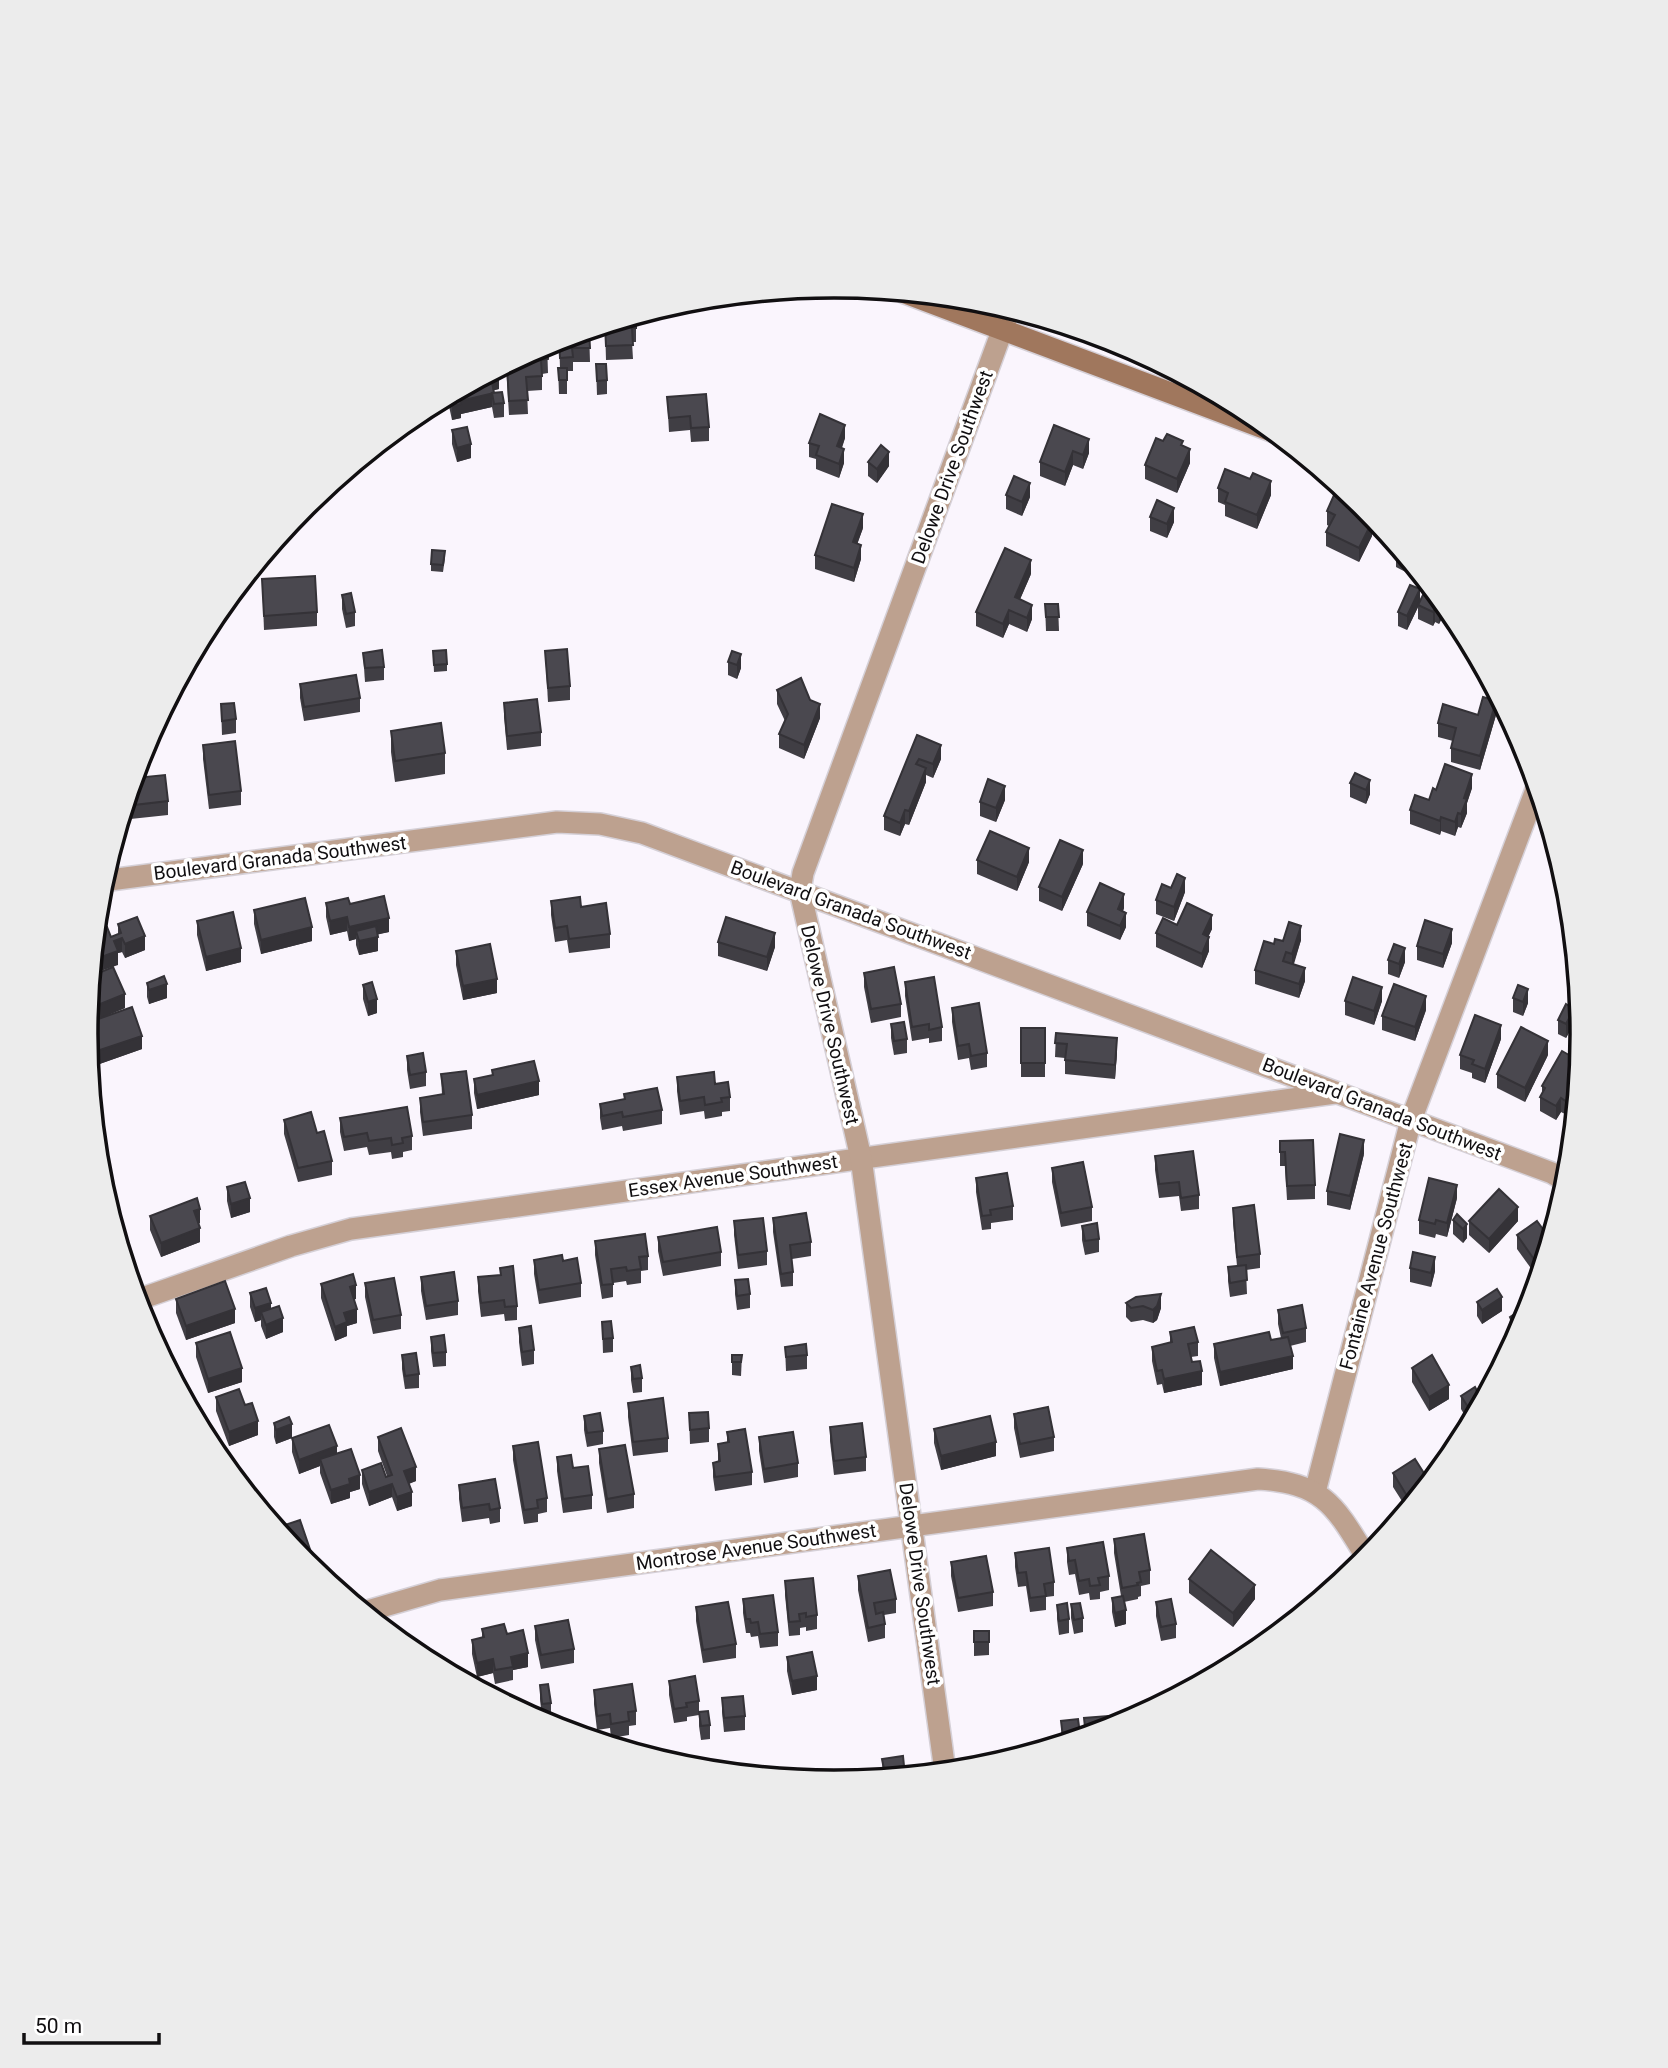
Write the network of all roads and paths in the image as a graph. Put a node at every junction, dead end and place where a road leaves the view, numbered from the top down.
1 (937, 305) edge
2 (1006, 319) edge
3 (1002, 330) junction
4 (1236, 418) edge
5 (1532, 800) edge
6 (115, 879) edge
7 (800, 891) junction
8 (1338, 1092) junction
9 (1411, 1120) junction
10 (861, 1158) junction
11 (1556, 1176) edge
12 (147, 1297) edge
13 (1315, 1492) junction
14 (912, 1527) junction
15 (1361, 1547) edge
16 (375, 1609) edge
17 (944, 1762) edge

1 - 3 street
2 - 3 street, Delowe Drive Southwest
3 - 4 street
3 - 7 street, Delowe Drive Southwest
5 - 9 street, Fontaine Avenue Southwest
6 - 7 street, Boulevard Granada Southwest
7 - 8 street, Boulevard Granada Southwest
7 - 10 street, Delowe Drive Southwest
8 - 9 street, Boulevard Granada Southwest
8 - 10 street, Essex Avenue Southwest
9 - 11 street, Boulevard Granada Southwest
9 - 13 street, Fontaine Avenue Southwest
10 - 12 street, Essex Avenue Southwest
10 - 14 street, Delowe Drive Southwest
13 - 14 street, Montrose Avenue Southwest
13 - 15 street
14 - 16 street, Montrose Avenue Southwest
14 - 17 street, Delowe Drive Southwest

